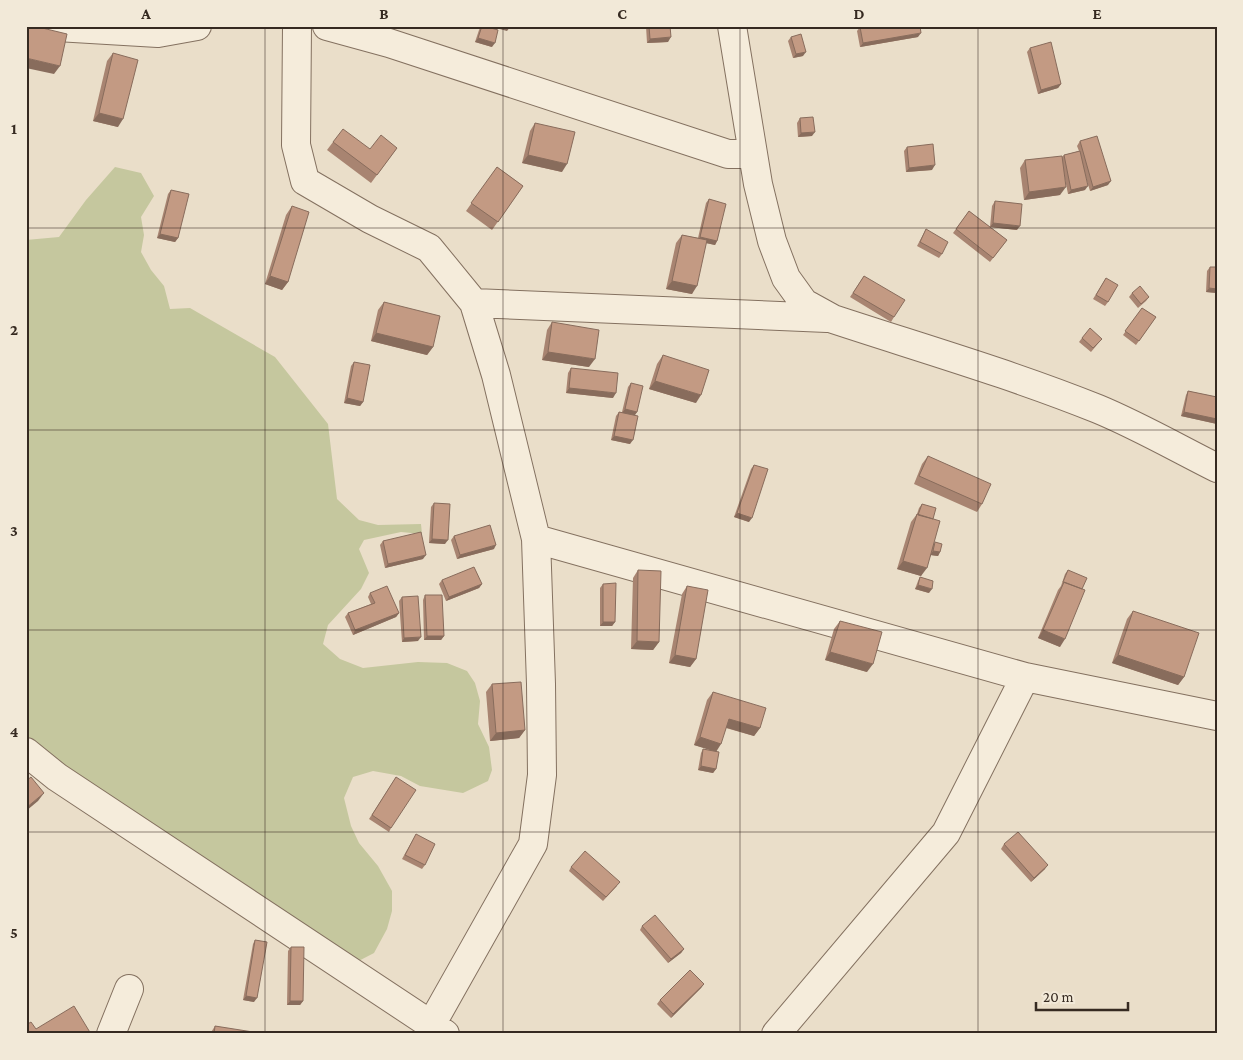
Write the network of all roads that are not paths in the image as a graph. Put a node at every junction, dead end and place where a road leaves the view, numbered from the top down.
1 (40, 26) edge
2 (197, 26) edge
3 (297, 26) edge
4 (328, 26) edge
5 (732, 26) edge
6 (753, 154) junction
7 (474, 303) junction
8 (833, 319) junction
9 (1217, 468) edge
10 (536, 539) junction
11 (1025, 677) junction
12 (1217, 716) edge
13 (26, 752) edge
14 (129, 989) dead end
15 (438, 1029) edge
16 (111, 1034) edge
17 (776, 1034) edge

1 - 2 street
3 - 7 street
4 - 6 street
5 - 6 street
6 - 8 street
7 - 8 street
7 - 10 street
8 - 9 street
10 - 11 street
10 - 15 street
11 - 12 street
11 - 17 street
13 - 15 street
14 - 16 street

